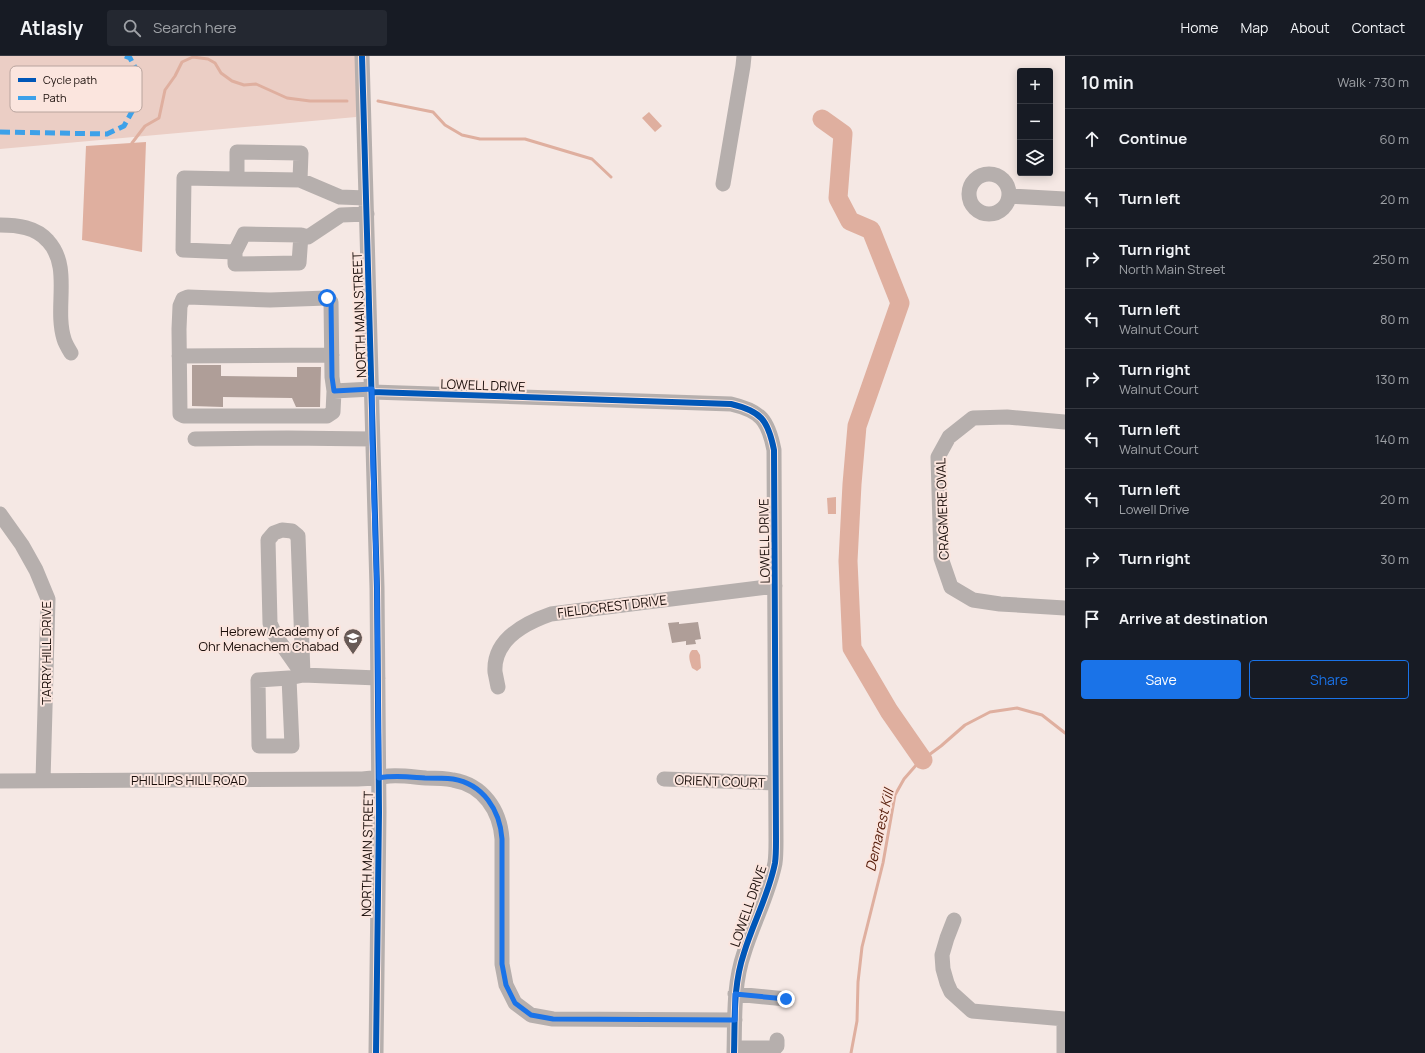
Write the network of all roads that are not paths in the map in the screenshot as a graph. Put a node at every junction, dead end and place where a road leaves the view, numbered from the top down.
1 (362, 56) edge
2 (744, 56) edge
3 (237, 179) junction
4 (300, 180) junction
5 (723, 184) dead end
6 (1009, 196) dead end
7 (366, 198) junction
8 (1065, 199) edge
9 (367, 214) junction
10 (0, 225) edge
11 (301, 235) junction
12 (235, 252) junction
13 (70, 352) dead end
14 (332, 355) junction
15 (179, 356) junction
16 (372, 390) junction
17 (334, 391) junction
18 (1065, 422) edge
19 (195, 439) dead end
20 (372, 439) junction
21 (0, 514) edge
22 (775, 586) junction
23 (1065, 608) edge
24 (301, 633) junction
25 (276, 635) junction
26 (296, 677) junction
27 (378, 678) junction
28 (498, 687) dead end
29 (379, 778) junction
30 (664, 779) dead end
31 (0, 780) edge
32 (43, 781) junction
33 (775, 783) junction
34 (954, 920) dead end
35 (735, 994) junction
36 (786, 999) dead end
37 (1064, 1019) edge
38 (735, 1020) junction
39 (777, 1040) dead end
40 (734, 1050) edge
41 (376, 1053) edge
42 (1064, 1053) edge

1 - 7 street, NORTH MAIN STREET
2 - 5 street
3 - 4 street
3 - 4 street
3 - 12 street
4 - 7 street
6 - 8 street
7 - 9 street, NORTH MAIN STREET
9 - 11 street
9 - 16 street, NORTH MAIN STREET
10 - 13 street
11 - 12 street
11 - 12 street
14 - 15 street
14 - 15 street
14 - 17 street
15 - 17 street
16 - 17 street, LOWELL DRIVE
16 - 20 street, NORTH MAIN STREET
16 - 22 street, LOWELL DRIVE
18 - 23 street, CRAGMERE OVAL
19 - 20 street
20 - 27 street, NORTH MAIN STREET
21 - 32 street, TARRY HILL DRIVE
22 - 28 street, FIELDCREST DRIVE
22 - 33 street, LOWELL DRIVE
24 - 25 street
24 - 25 street
24 - 26 street
25 - 26 street
26 - 26 street
26 - 27 street
27 - 29 street, NORTH MAIN STREET
29 - 32 street, PHILLIPS HILL ROAD
29 - 38 street, PHILLIPS HILL ROAD
29 - 41 street, NORTH MAIN STREET
30 - 33 street, ORIENT COURT
31 - 32 street, PHILLIPS HILL ROAD
33 - 35 street, LOWELL DRIVE
34 - 37 street
35 - 36 street
35 - 38 street, LOWELL DRIVE
37 - 42 street
38 - 40 street, LOWELL DRIVE
39 - 40 street

